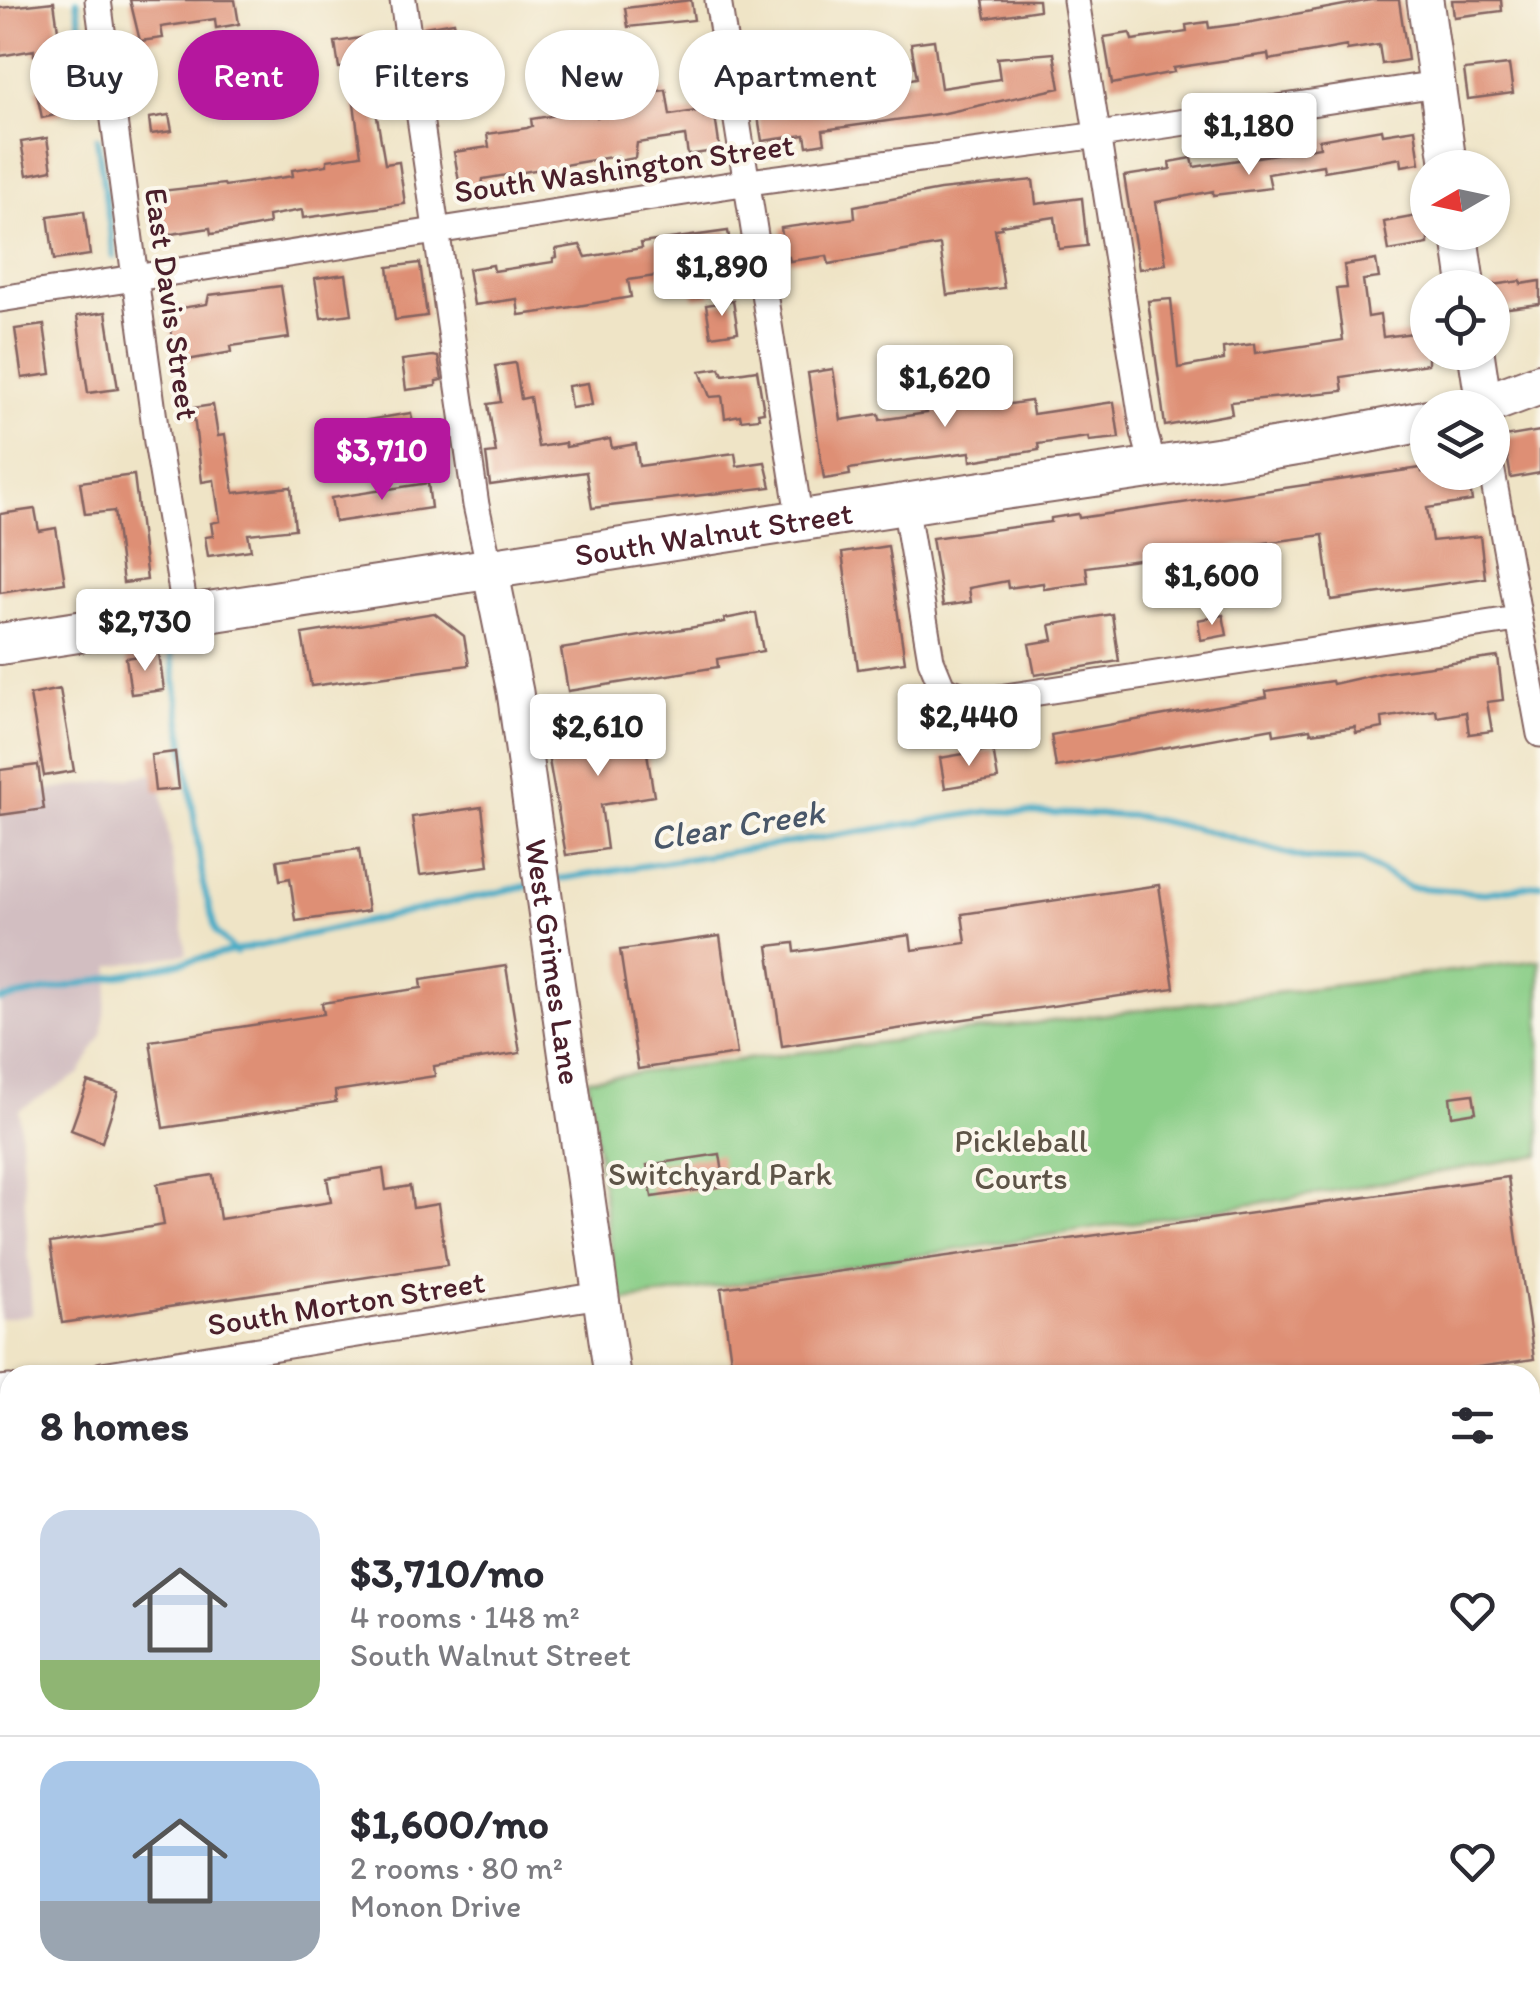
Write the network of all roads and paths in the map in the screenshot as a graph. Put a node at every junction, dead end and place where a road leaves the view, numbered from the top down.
1 (98, 0) edge
2 (403, 0) edge
3 (718, 0) edge
4 (1076, 0) edge
5 (1424, 0) edge
6 (1437, 84) junction
7 (1099, 135) junction
8 (1447, 150) edge
9 (749, 182) junction
10 (437, 229) junction
11 (136, 277) junction
12 (0, 299) edge
13 (1540, 384) edge
14 (1510, 395) edge
15 (1410, 424) edge
16 (1154, 468) junction
17 (1495, 490) edge
18 (904, 504) junction
19 (800, 522) junction
20 (490, 569) junction
21 (186, 616) junction
22 (1517, 620) junction
23 (0, 644) edge
24 (1539, 726) edge
25 (601, 1295) junction
26 (164, 1365) edge
27 (611, 1365) edge

1 - 11 street, East Davis Street
2 - 10 street
3 - 9 street
4 - 7 street
5 - 6 street
6 - 7 street, South Washington Street
6 - 8 street
7 - 9 street, South Washington Street
7 - 16 street
9 - 10 street, South Washington Street
9 - 19 street
10 - 11 street, South Washington Street
10 - 20 street
11 - 12 street, South Washington Street
11 - 21 street, East Davis Street
13 - 14 main road
15 - 16 main road, South Walnut Street
16 - 18 main road, South Walnut Street
17 - 22 street
18 - 19 main road, South Walnut Street
18 - 22 street
19 - 20 main road, South Walnut Street
20 - 21 main road, South Walnut Street
20 - 25 street, West Grimes Lane
21 - 23 main road, South Walnut Street
22 - 24 street
25 - 26 street, South Morton Street
25 - 27 street, West Grimes Lane

